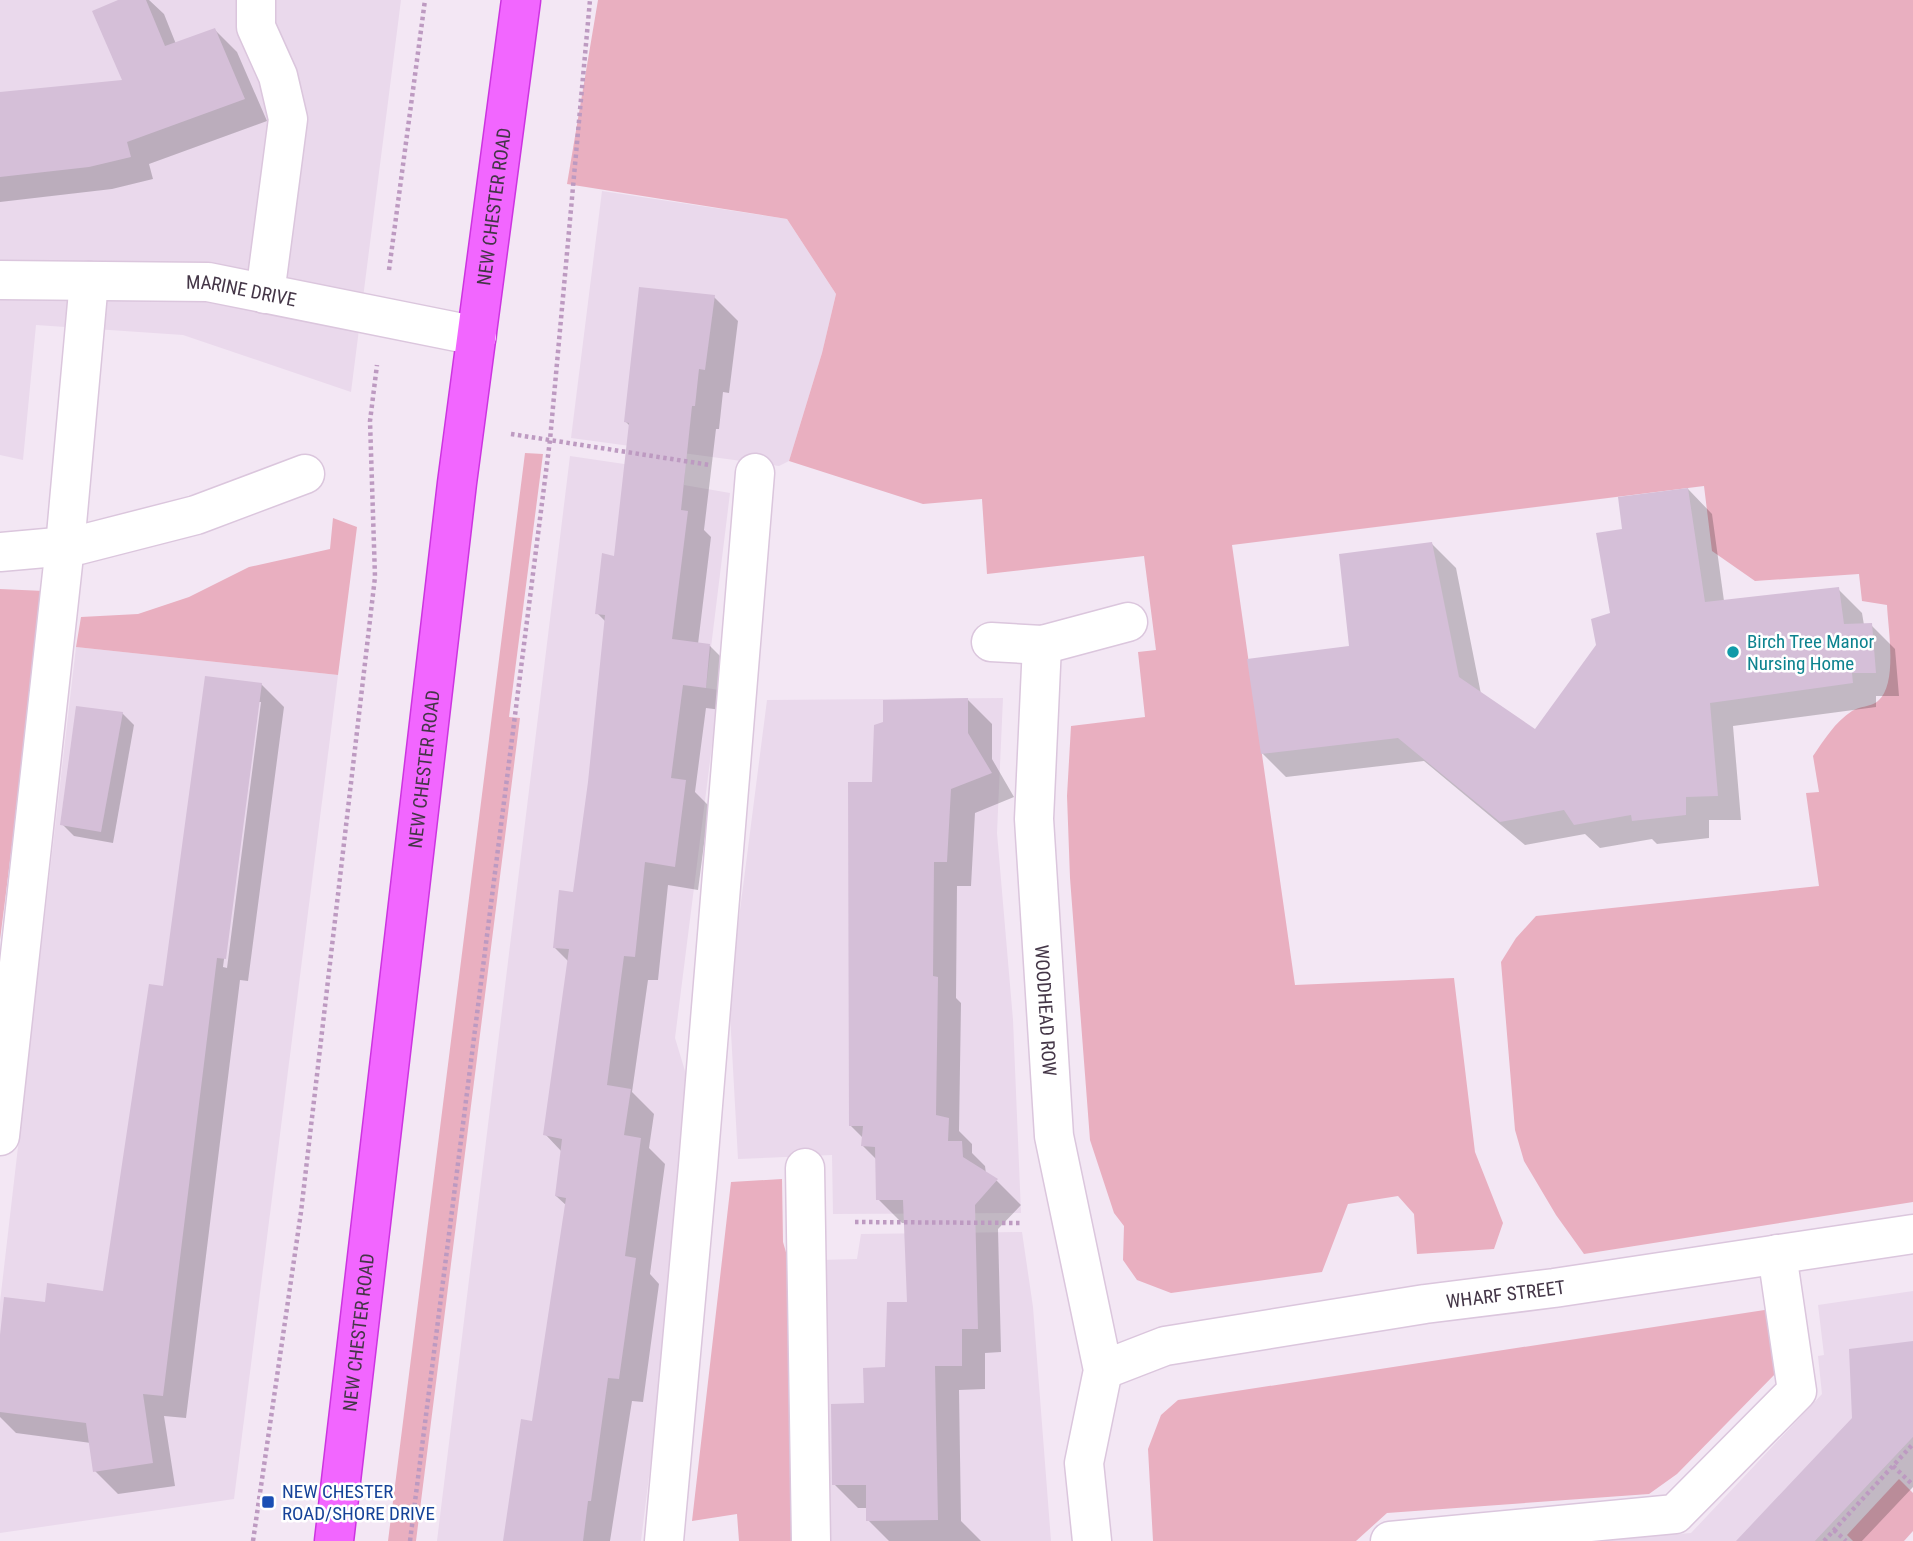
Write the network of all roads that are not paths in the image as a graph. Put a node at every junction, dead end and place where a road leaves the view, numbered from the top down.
1 (256, 0) edge
2 (521, 0) edge
3 (0, 280) edge
4 (89, 281) junction
5 (265, 293) junction
6 (477, 336) junction
7 (755, 472) road end
8 (305, 474) dead end
9 (65, 546) junction
10 (0, 552) edge
11 (1128, 622) dead end
12 (992, 642) dead end
13 (1042, 645) junction
14 (0, 1136) edge
15 (805, 1168) dead end
16 (1913, 1234) edge
17 (1777, 1254) junction
18 (1103, 1370) junction
19 (334, 1541) edge
20 (664, 1541) edge
21 (811, 1541) edge
22 (1092, 1541) edge
23 (1390, 1541) edge

1 - 5 street
2 - 6 highway, NEW CHESTER ROAD
3 - 4 street, MARINE DRIVE
4 - 5 street, MARINE DRIVE
4 - 9 street
5 - 6 street, MARINE DRIVE
6 - 19 highway, NEW CHESTER ROAD
7 - 20 street
8 - 9 street
9 - 10 street
9 - 14 street
11 - 13 street
12 - 13 street
13 - 18 street, WOODHEAD ROW
15 - 21 street
16 - 17 street, WHARF STREET
17 - 18 street, WHARF STREET
17 - 23 street
18 - 22 street

